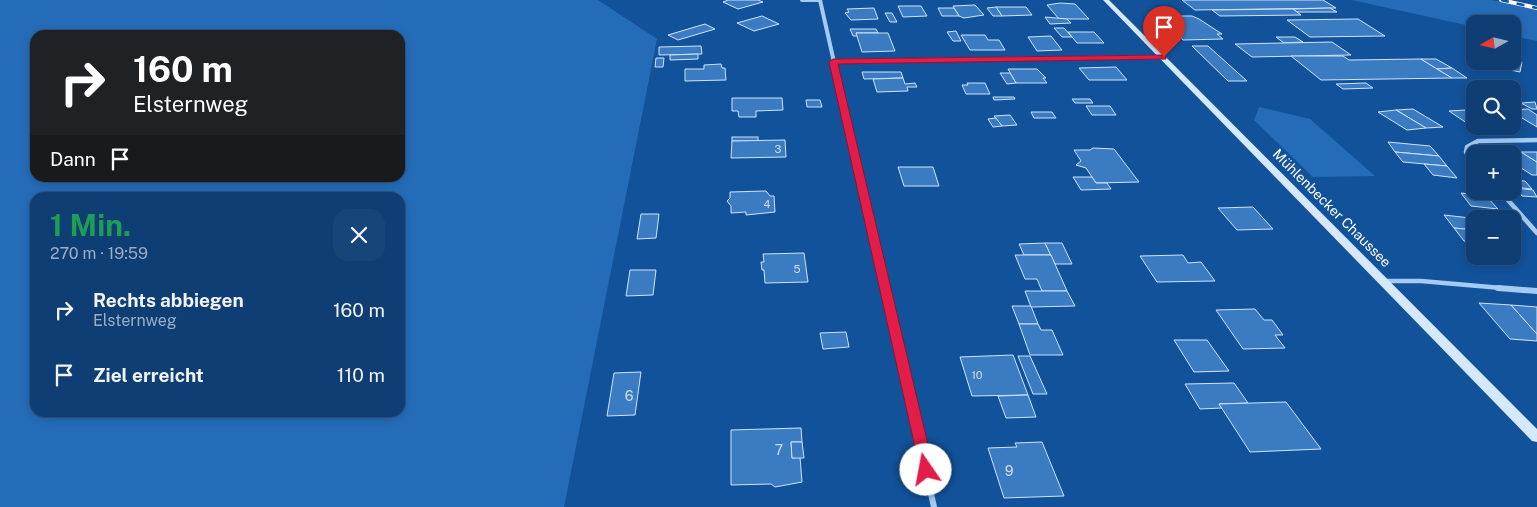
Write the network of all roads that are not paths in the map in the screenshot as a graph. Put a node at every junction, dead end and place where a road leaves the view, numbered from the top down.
1 (802, 0) edge
2 (819, 0) edge
3 (1106, 0) edge
4 (1164, 57) junction
5 (833, 62) junction
6 (1537, 140) edge
7 (1471, 145) edge
8 (1508, 200) edge
9 (1537, 233) edge
10 (1383, 281) junction
11 (1537, 291) edge
12 (1537, 437) edge
13 (934, 507) edge

1 - 2 street
2 - 5 street
3 - 4 main road, Mühlenbecker Chaussee
4 - 5 street
4 - 10 main road, Mühlenbecker Chaussee
5 - 13 street
6 - 7 street
8 - 9 street
10 - 11 street
10 - 12 main road, Mühlenbecker Chaussee

